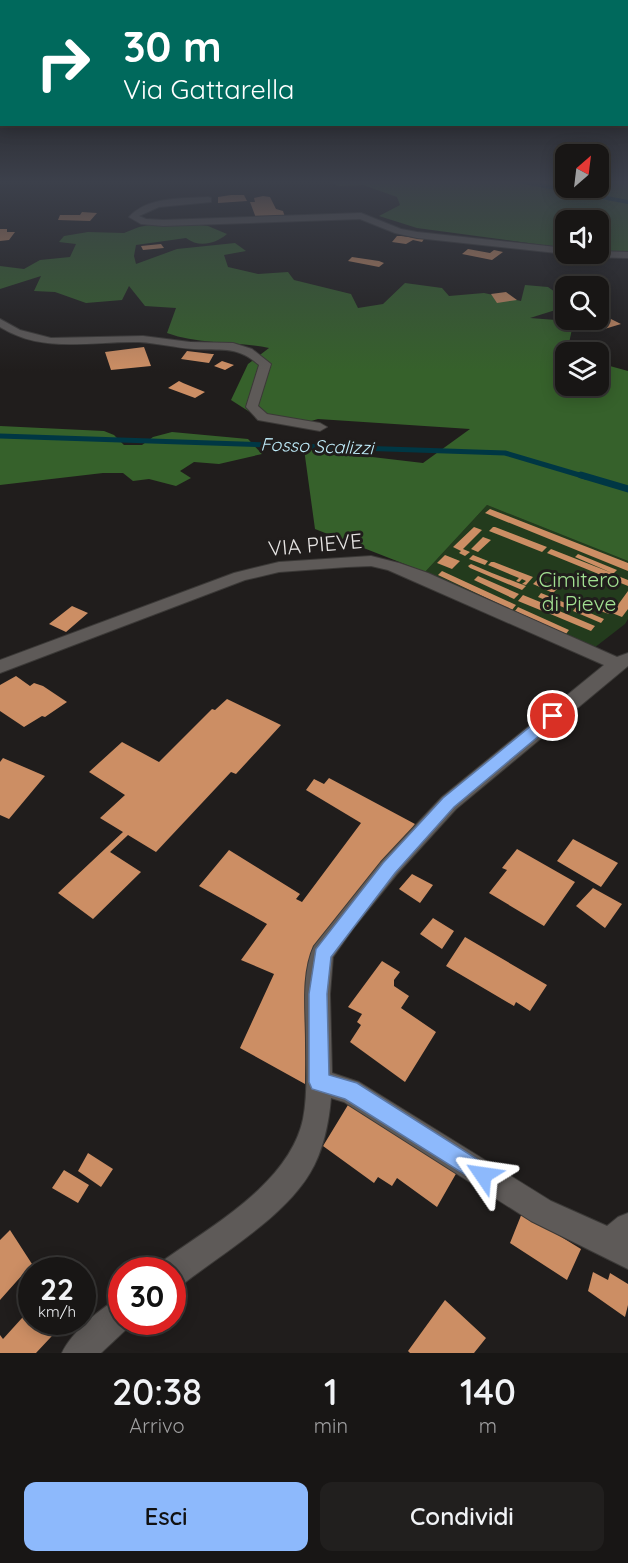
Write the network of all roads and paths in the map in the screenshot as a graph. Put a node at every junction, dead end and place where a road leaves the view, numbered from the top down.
1 (502, 244) edge
2 (555, 250) edge
3 (609, 255) edge
4 (628, 255) edge
5 (0, 322) edge
6 (320, 427) dead end
7 (623, 661) edge
8 (0, 667) edge
9 (319, 1082) junction
10 (622, 1241) edge
11 (186, 1263) edge
12 (108, 1325) edge
13 (78, 1353) edge

1 - 2 street
3 - 4 street
5 - 6 street
7 - 8 street, VIA PIEVE
7 - 9 street
9 - 10 street
9 - 11 street
12 - 13 street

